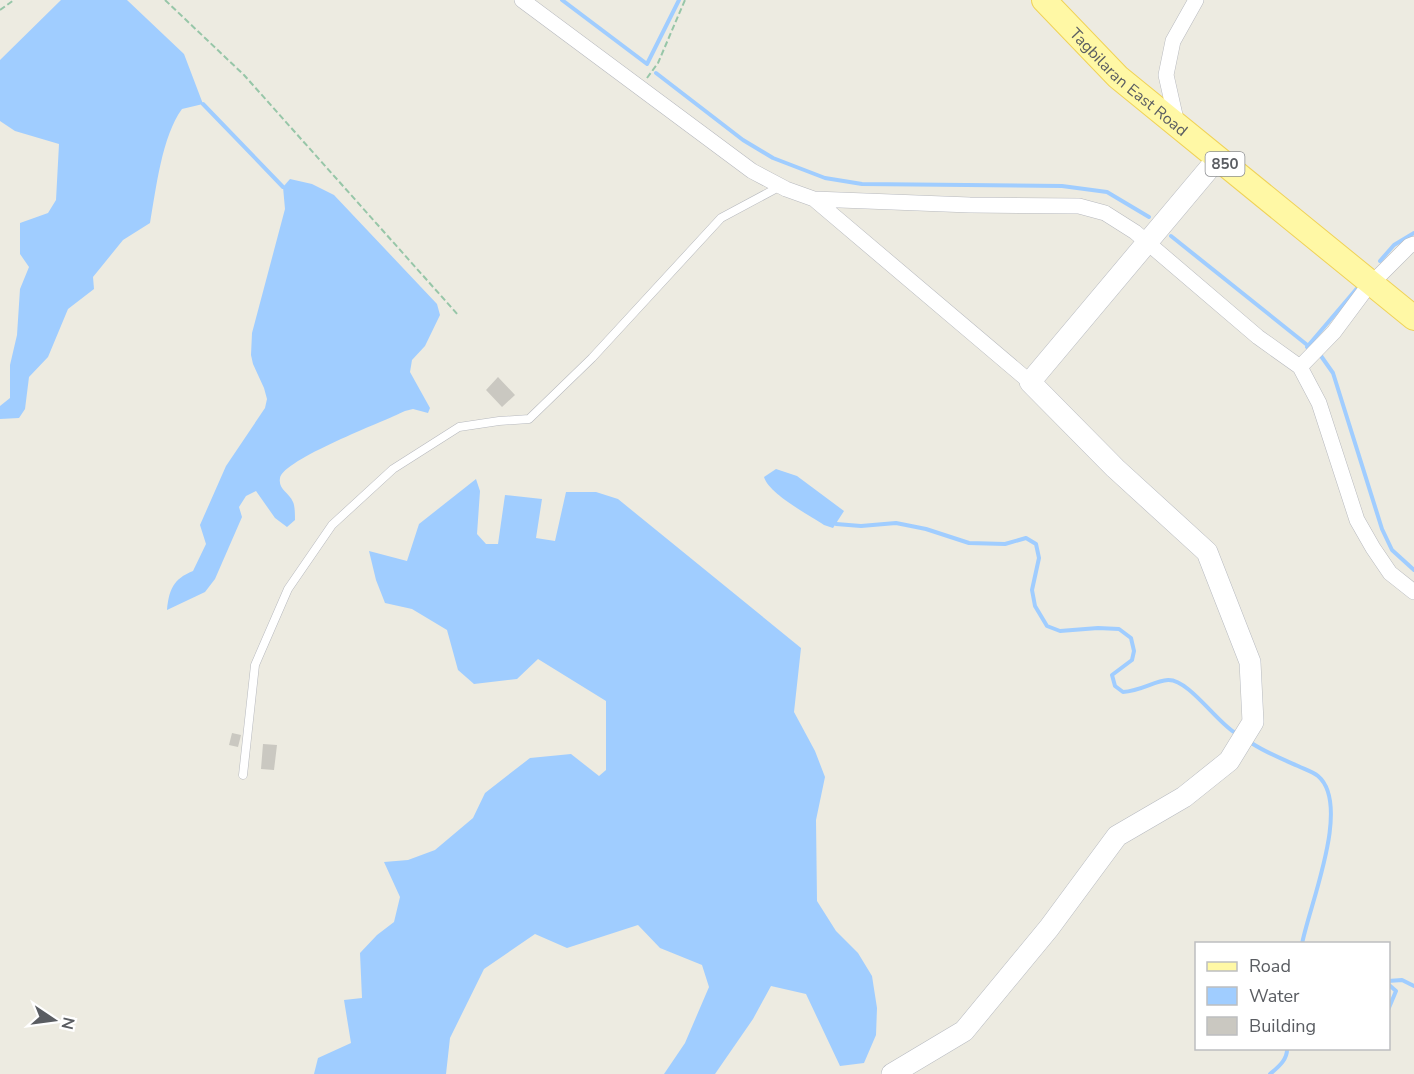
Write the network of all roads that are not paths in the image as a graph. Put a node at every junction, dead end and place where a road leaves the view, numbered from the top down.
1 (522, 0) edge
2 (1044, 0) edge
3 (1196, 0) edge
4 (1177, 124) junction
5 (1218, 158) junction
6 (786, 189) junction
7 (814, 199) junction
8 (1147, 244) junction
9 (1414, 244) edge
10 (1372, 285) junction
11 (1414, 318) edge
12 (1300, 367) junction
13 (1030, 382) junction
14 (1414, 592) edge
15 (243, 775) dead end
16 (892, 1074) edge

1 - 6 street
2 - 4 main road, Tagbilaran East Road / 850
3 - 4 street
4 - 5 main road, Tagbilaran East Road / 850
5 - 8 street
5 - 10 main road, Tagbilaran East Road / 850
6 - 7 street
6 - 15 lane
7 - 8 street
7 - 13 street
8 - 12 street
8 - 13 street
9 - 10 street
10 - 11 main road, Tagbilaran East Road / 850
10 - 12 street
12 - 14 street
13 - 16 street

